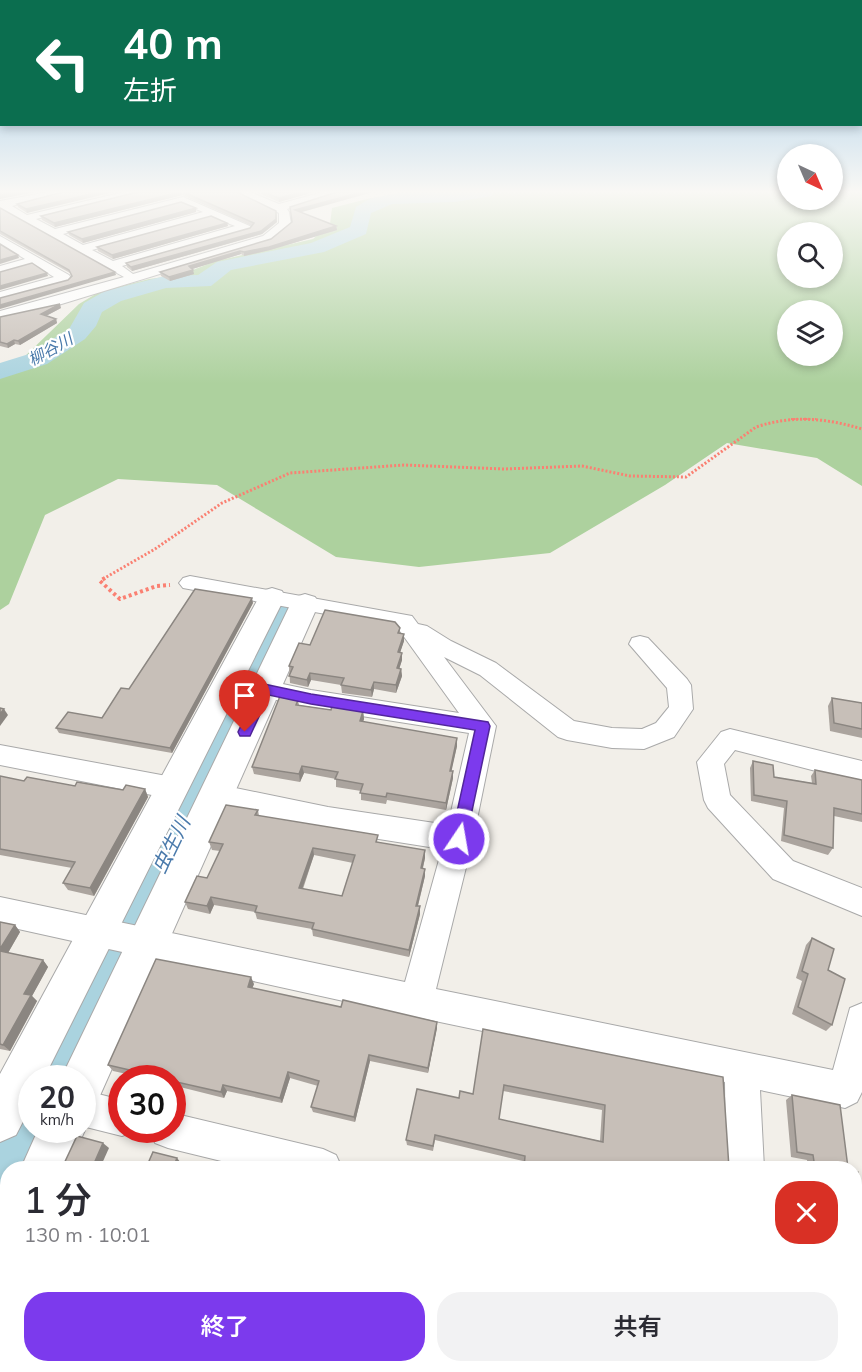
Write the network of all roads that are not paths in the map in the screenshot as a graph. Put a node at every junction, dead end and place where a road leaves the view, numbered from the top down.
1 (28, 256) edge
2 (95, 256) edge
3 (144, 256) edge
4 (207, 256) edge
5 (35, 260) junction
6 (112, 265) junction
7 (0, 270) edge
8 (133, 278) junction
9 (0, 296) edge
10 (0, 315) edge
11 (190, 583) road end
12 (288, 600) junction
13 (404, 621) junction
14 (640, 644) dead end
15 (264, 689) junction
16 (483, 726) junction
17 (0, 755) edge
18 (862, 772) edge
19 (172, 788) junction
20 (216, 795) junction
21 (459, 839) junction
22 (862, 902) edge
23 (0, 911) edge
24 (98, 932) junction
25 (148, 943) junction
26 (416, 1001) junction
27 (862, 1020) edge
28 (91, 1065) edge
29 (742, 1069) junction
30 (853, 1092) edge
31 (3, 1107) edge
32 (186, 1134) edge
33 (56, 1143) edge
34 (47, 1161) edge
35 (294, 1161) edge
36 (745, 1161) edge

1 - 5 street
2 - 6 street
3 - 6 street
4 - 8 street
5 - 7 street
5 - 9 street
6 - 8 street
8 - 10 street
11 - 12 street
12 - 13 street
12 - 15 street
12 - 19 street
13 - 14 street
13 - 16 street
15 - 16 street
15 - 20 street
16 - 21 street
17 - 19 street
18 - 22 street
19 - 24 street
20 - 21 street
20 - 25 street
21 - 26 street
23 - 24 street
24 - 25 street
24 - 31 street
25 - 26 street
25 - 28 street
26 - 29 street
27 - 30 street
29 - 30 street
29 - 36 street
32 - 35 street
33 - 34 street

